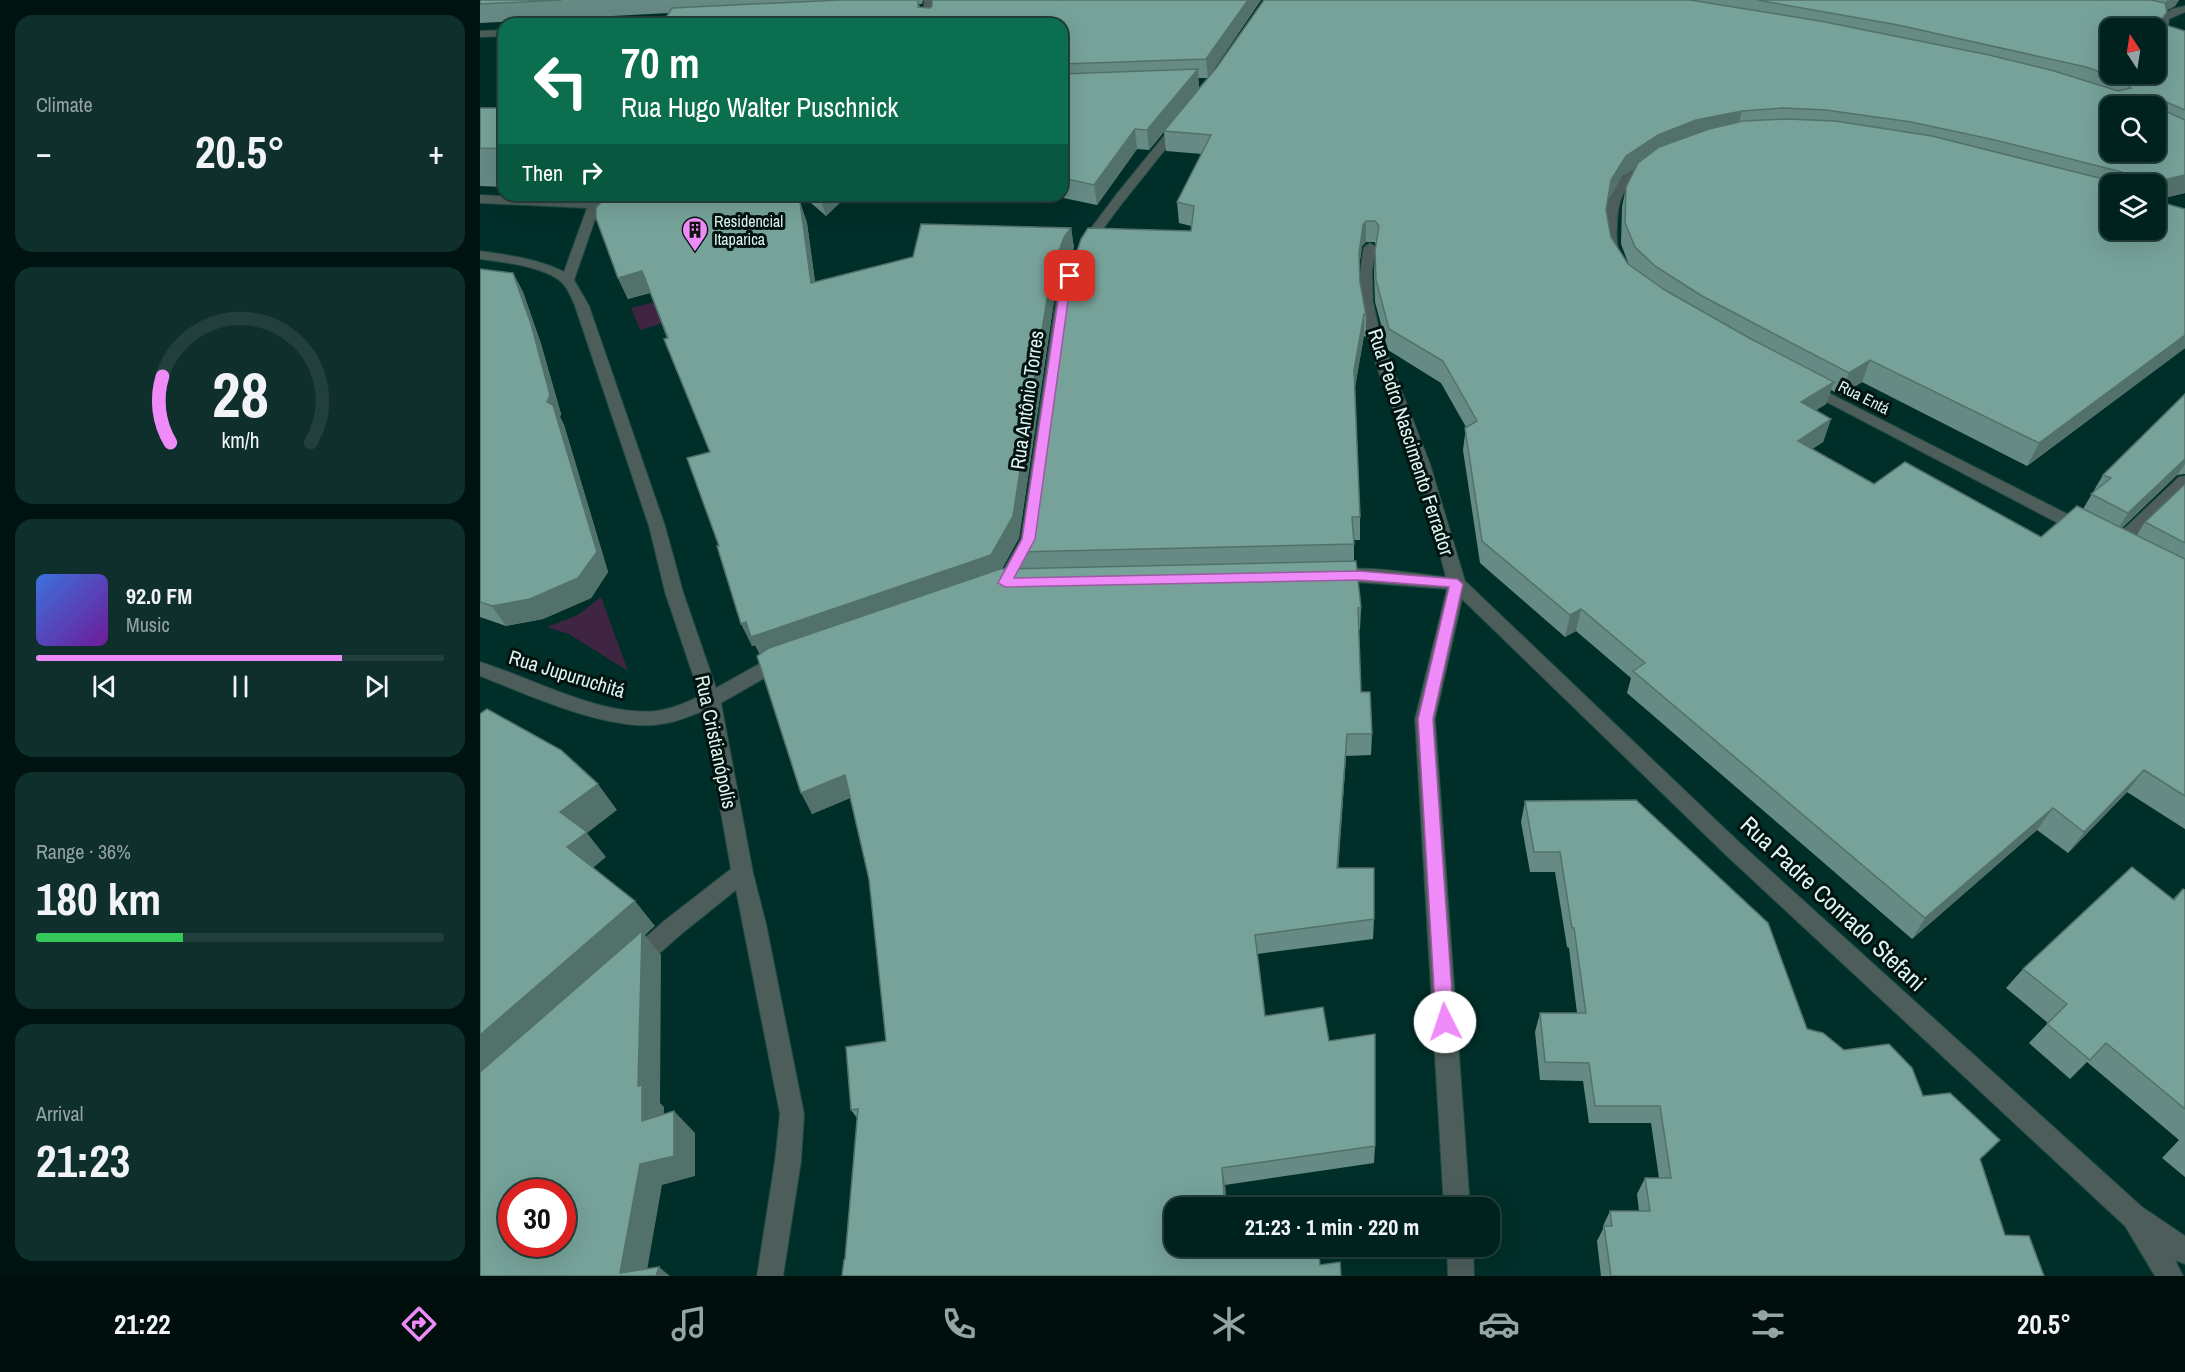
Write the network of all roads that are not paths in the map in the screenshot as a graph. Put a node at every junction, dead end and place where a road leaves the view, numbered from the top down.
1 (929, 4) edge
2 (941, 8) edge
3 (918, 9) edge
4 (2185, 9) edge
5 (498, 33) edge
6 (480, 34) edge
7 (2185, 45) edge
8 (1191, 110) edge
9 (1666, 156) edge
10 (480, 199) edge
11 (498, 200) edge
12 (518, 201) edge
13 (1370, 247) dead end
14 (480, 255) edge
15 (1623, 270) edge
16 (568, 280) junction
17 (1799, 382) edge
18 (2185, 481) edge
19 (1323, 576) edge
20 (1029, 582) edge
21 (1457, 584) junction
22 (795, 655) edge
23 (480, 669) edge
24 (711, 701) junction
25 (742, 873) junction
26 (620, 975) edge
27 (1456, 1197) edge
28 (2133, 1216) junction
29 (2185, 1251) edge
30 (1460, 1257) edge
31 (770, 1276) edge
32 (1461, 1276) edge
33 (2170, 1276) edge

1 - 2 street
1 - 3 street
4 - 7 street
5 - 6 street
8 - 20 street, Rua Antônio Torres
9 - 15 street
10 - 11 street
12 - 16 street
13 - 21 street, Rua Pedro Nascimento Ferrador
14 - 16 street
16 - 24 street, Rua Cristianópolis
17 - 18 street, Rua Entá
19 - 21 street
21 - 27 street, Rua Pedro Nascimento Ferrador
21 - 28 street, Rua Padre Conrado Stefani
22 - 24 street, Rua Jupuruchitá
23 - 24 street, Rua Jupuruchitá
24 - 25 street, Rua Cristianópolis
25 - 26 street
25 - 31 street, Rua Cristianópolis
28 - 29 street, Rua Padre Conrado Stefani
28 - 33 street
30 - 32 street

